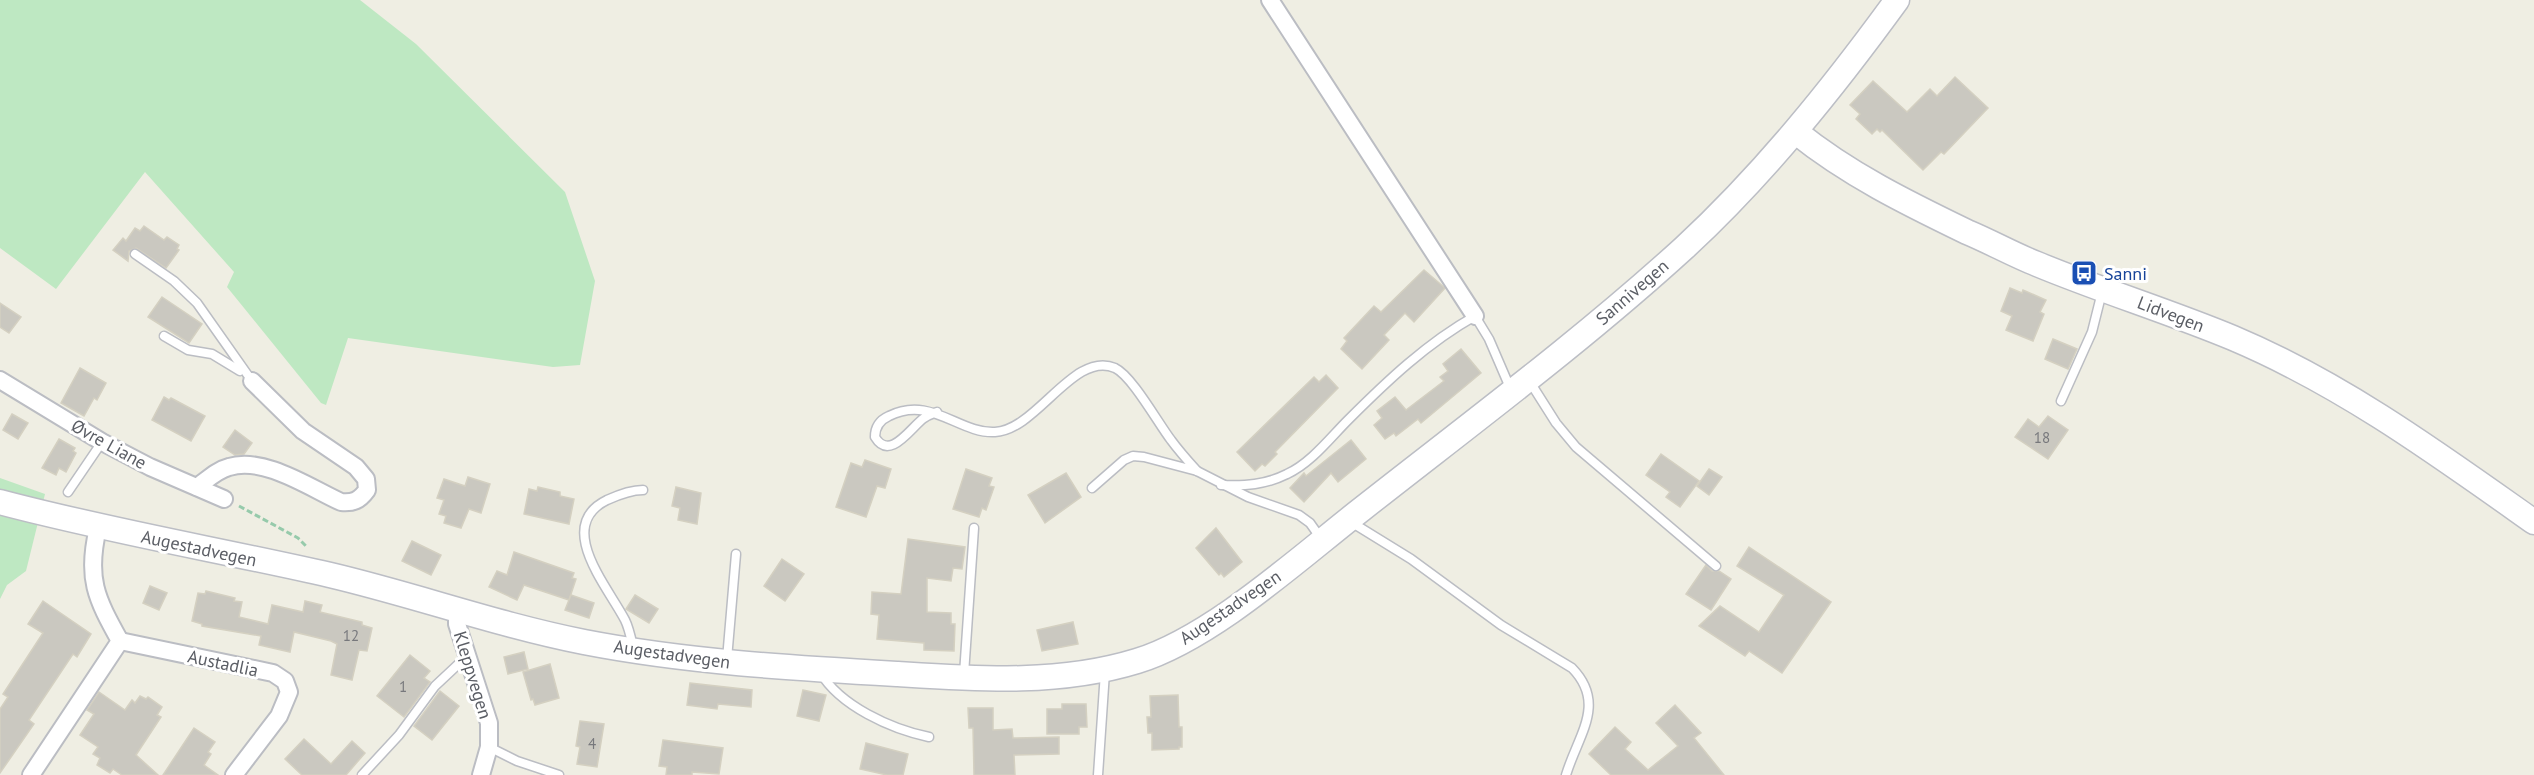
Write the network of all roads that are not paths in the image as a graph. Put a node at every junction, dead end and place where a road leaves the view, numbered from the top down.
1 (1270, 0) edge
2 (1897, 0) edge
3 (1796, 132) junction
4 (135, 254) dead end
5 (2103, 288) junction
6 (1475, 315) junction
7 (164, 336) dead end
8 (0, 380) edge
9 (252, 381) junction
10 (1520, 385) junction
11 (2061, 401) dead end
12 (937, 412) junction
13 (102, 442) junction
14 (1197, 471) junction
15 (1221, 485) junction
16 (197, 487) junction
17 (1092, 488) dead end
18 (643, 490) dead end
19 (68, 492) dead end
20 (224, 499) road end
21 (0, 502) edge
22 (1348, 520) junction
23 (2534, 522) edge
24 (98, 528) junction
25 (974, 528) dead end
26 (1323, 540) junction
27 (736, 554) dead end
28 (1716, 566) dead end
29 (458, 609) junction
30 (120, 642) junction
31 (634, 650) junction
32 (466, 657) junction
33 (727, 662) junction
34 (818, 669) junction
35 (1105, 669) junction
36 (964, 678) junction
37 (928, 737) dead end
38 (489, 747) junction
39 (31, 775) edge
40 (234, 775) edge
41 (362, 775) edge
42 (481, 775) edge
43 (560, 775) edge
44 (1098, 775) edge
45 (1566, 775) edge

1 - 6 street
2 - 3 main road, Sannivegen
3 - 5 main road, Lidvegen
3 - 10 main road, Sannivegen
4 - 9 lane
5 - 11 lane
5 - 23 main road, Lidvegen
6 - 10 lane
6 - 15 lane
7 - 9 lane
8 - 13 street, Øvre Liane
9 - 16 street
10 - 22 main road, Sannivegen
10 - 28 lane
12 - 12 lane
12 - 14 lane
13 - 16 street, Øvre Liane
13 - 19 lane
14 - 15 lane
14 - 17 lane
15 - 26 lane
16 - 20 street, Øvre Liane
18 - 31 lane
21 - 24 main road, Augestadvegen
22 - 26 main road, Sannivegen
22 - 45 lane
24 - 29 main road, Augestadvegen
24 - 30 street
25 - 36 lane
26 - 35 main road, Augestadvegen
27 - 33 lane
29 - 31 main road, Augestadvegen
29 - 32 street, Kleppvegen
30 - 39 street
30 - 40 street, Austadlia
31 - 33 main road, Augestadvegen
32 - 38 street, Kleppvegen
32 - 41 lane
33 - 34 main road, Augestadvegen
34 - 36 main road, Augestadvegen
34 - 37 lane
35 - 36 main road, Augestadvegen
35 - 44 lane
38 - 42 street, Kleppvegen
38 - 43 lane

